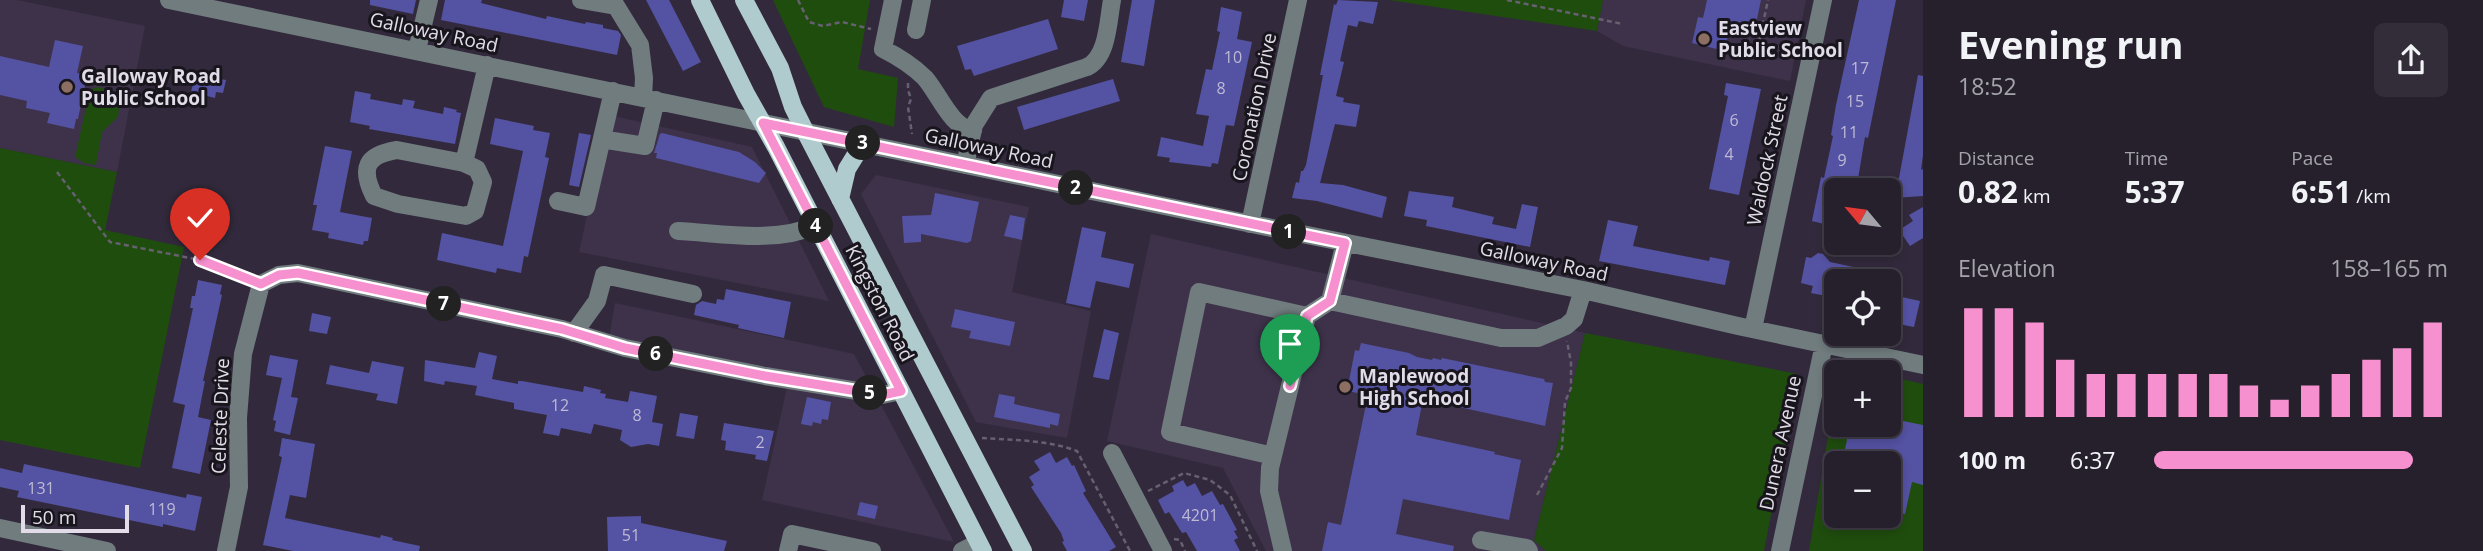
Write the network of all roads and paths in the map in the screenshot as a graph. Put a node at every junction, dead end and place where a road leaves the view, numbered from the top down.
1 (169, 0) edge
2 (429, 0) edge
3 (582, 0) edge
4 (700, 0) edge
5 (744, 0) edge
6 (798, 0) edge
7 (893, 0) edge
8 (922, 0) edge
9 (1112, 0) edge
10 (1298, 0) edge
11 (1507, 0) edge
12 (1768, 0) edge
13 (1823, 0) edge
14 (615, 3) edge
15 (229, 6) edge
16 (1623, 24) dead end
17 (916, 30) dead end
18 (886, 33) junction
19 (1745, 40) dead end
20 (1759, 42) junction
21 (417, 50) junction
22 (1810, 54) junction
23 (905, 60) junction
24 (487, 65) junction
25 (613, 91) junction
26 (649, 99) junction
27 (763, 123) junction
28 (805, 131) junction
29 (973, 131) junction
30 (912, 134) dead end
31 (607, 140) dead end
32 (863, 144) junction
33 (464, 163) junction
34 (965, 165) junction
35 (57, 172) dead end
36 (840, 199) junction
37 (558, 201) dead end
38 (1250, 224) junction
39 (816, 225) junction
40 (678, 231) dead end
41 (1345, 243) junction
42 (261, 284) junction
43 (1583, 290) junction
44 (694, 294) dead end
45 (1330, 301) junction
46 (1307, 316) junction
47 (1753, 329) junction
48 (568, 331) junction
49 (1566, 340) dead end
50 (1824, 344) joint
51 (1833, 346) edge
52 (1923, 365) edge
53 (901, 391) junction
54 (979, 438) dead end
55 (1112, 453) dead end
56 (1273, 456) junction
57 (1142, 494) dead end
58 (1537, 495) dead end
59 (0, 528) edge
60 (1482, 540) dead end
61 (1167, 544) edge
62 (974, 548) edge
63 (107, 551) edge
64 (226, 551) edge
65 (788, 551) edge
66 (872, 551) edge
67 (1023, 551) edge
68 (1130, 551) edge
69 (1185, 551) edge
70 (1257, 551) edge
71 (1283, 551) edge
72 (1529, 551) edge
73 (1780, 551) edge

1 - 15 street, Galloway Road
2 - 21 street
3 - 14 street
4 - 27 main road, Kingston Road
5 - 28 main road, Kingston Road
6 - 18 path
7 - 18 street
8 - 17 street
9 - 29 street
10 - 38 street, Coronation Drive
11 - 16 path
12 - 20 path
13 - 22 street, Waldock Street
14 - 26 street
15 - 21 street, Galloway Road
18 - 23 street
19 - 20 path
20 - 22 path
21 - 24 street, Galloway Road
22 - 47 street, Waldock Street
23 - 29 street
23 - 30 path
24 - 25 street, Galloway Road
24 - 33 street
25 - 26 street, Galloway Road
25 - 37 street
26 - 27 street, Galloway Road
26 - 31 street
27 - 28 street, Galloway Road
27 - 39 main road, Kingston Road
28 - 32 street, Galloway Road
28 - 36 main road, Kingston Road
29 - 34 street
32 - 34 street, Galloway Road
32 - 36 main road
33 - 33 street
34 - 38 street, Galloway Road
35 - 42 path
36 - 67 main road, Kingston Road
38 - 41 street, Galloway Road
39 - 40 street
39 - 53 main road, Kingston Road
41 - 43 street, Galloway Road
41 - 45 street
42 - 48 street
42 - 64 street, Celeste Drive
43 - 45 street
43 - 47 street, Galloway Road
44 - 48 street
45 - 46 street
46 - 56 street
46 - 56 street
47 - 50 street, Galloway Road
48 - 53 street
49 - 58 path
50 - 73 street, Dunera Avenue
51 - 52 street, Galloway Road
53 - 62 main road, Kingston Road
54 - 68 path
55 - 61 street
56 - 71 street
57 - 70 path
59 - 63 street
60 - 72 street
61 - 69 path
65 - 66 street

